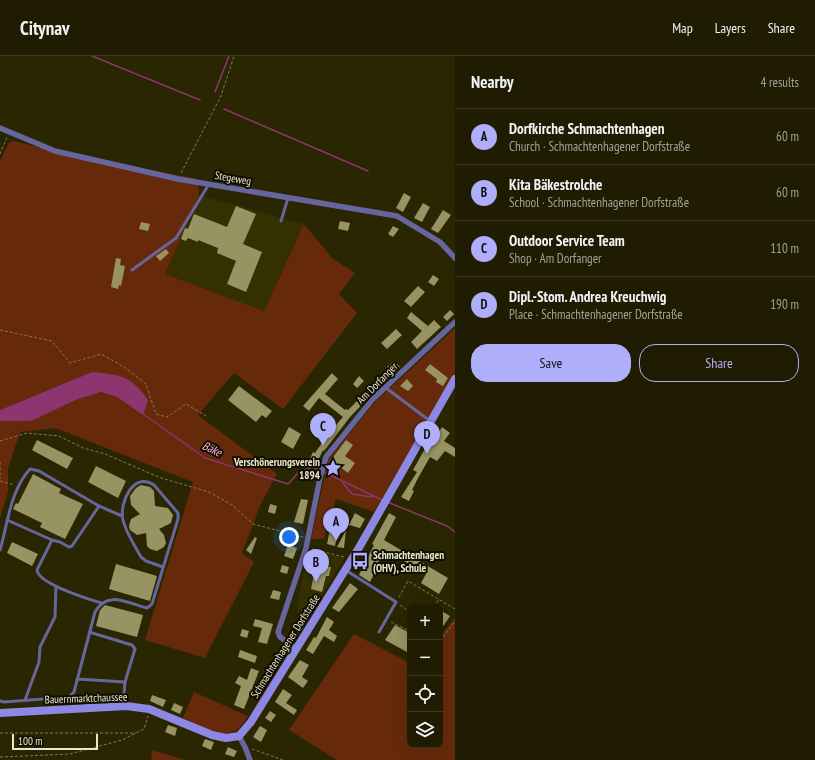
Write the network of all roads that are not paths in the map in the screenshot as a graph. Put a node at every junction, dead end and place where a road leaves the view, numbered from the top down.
1 (0, 128) edge
2 (209, 184) junction
3 (288, 198) junction
4 (281, 220) dead end
5 (455, 258) edge
6 (132, 270) dead end
7 (455, 322) edge
8 (455, 379) edge
9 (386, 388) junction
10 (430, 422) junction
11 (99, 506) junction
12 (122, 516) junction
13 (7, 520) junction
14 (52, 540) junction
15 (0, 550) edge
16 (163, 567) junction
17 (345, 570) junction
18 (56, 586) junction
19 (101, 603) junction
20 (90, 632) junction
21 (379, 632) dead end
22 (296, 648) junction
23 (77, 679) junction
24 (125, 682) junction
25 (25, 700) junction
26 (0, 701) edge
27 (123, 706) junction
28 (0, 713) edge
29 (239, 736) junction
30 (250, 760) edge

1 - 2 street, Stegeweg
2 - 3 street, Stegeweg
2 - 6 lane
3 - 4 lane
3 - 5 street, Stegeweg
7 - 9 street, Am Dorfanger
8 - 10 main road, Schmachtenhagener Dorfstraße
9 - 10 lane
9 - 22 street, Am Dorfanger
10 - 17 main road, Schmachtenhagener Dorfstraße
11 - 12 lane
11 - 13 lane
11 - 14 lane
12 - 16 lane
12 - 16 lane
13 - 14 lane
13 - 15 lane
14 - 18 lane
16 - 19 lane
17 - 21 lane
17 - 22 main road, Schmachtenhagener Dorfstraße
18 - 19 lane
18 - 25 lane
19 - 20 lane
20 - 23 lane
20 - 24 lane
22 - 29 main road, Schmachtenhagener Dorfstraße
23 - 24 lane
23 - 25 lane
24 - 27 lane
25 - 26 lane
27 - 28 main road, Bauernmarktchaussee
27 - 29 main road, Bauernmarktchaussee
29 - 30 street

